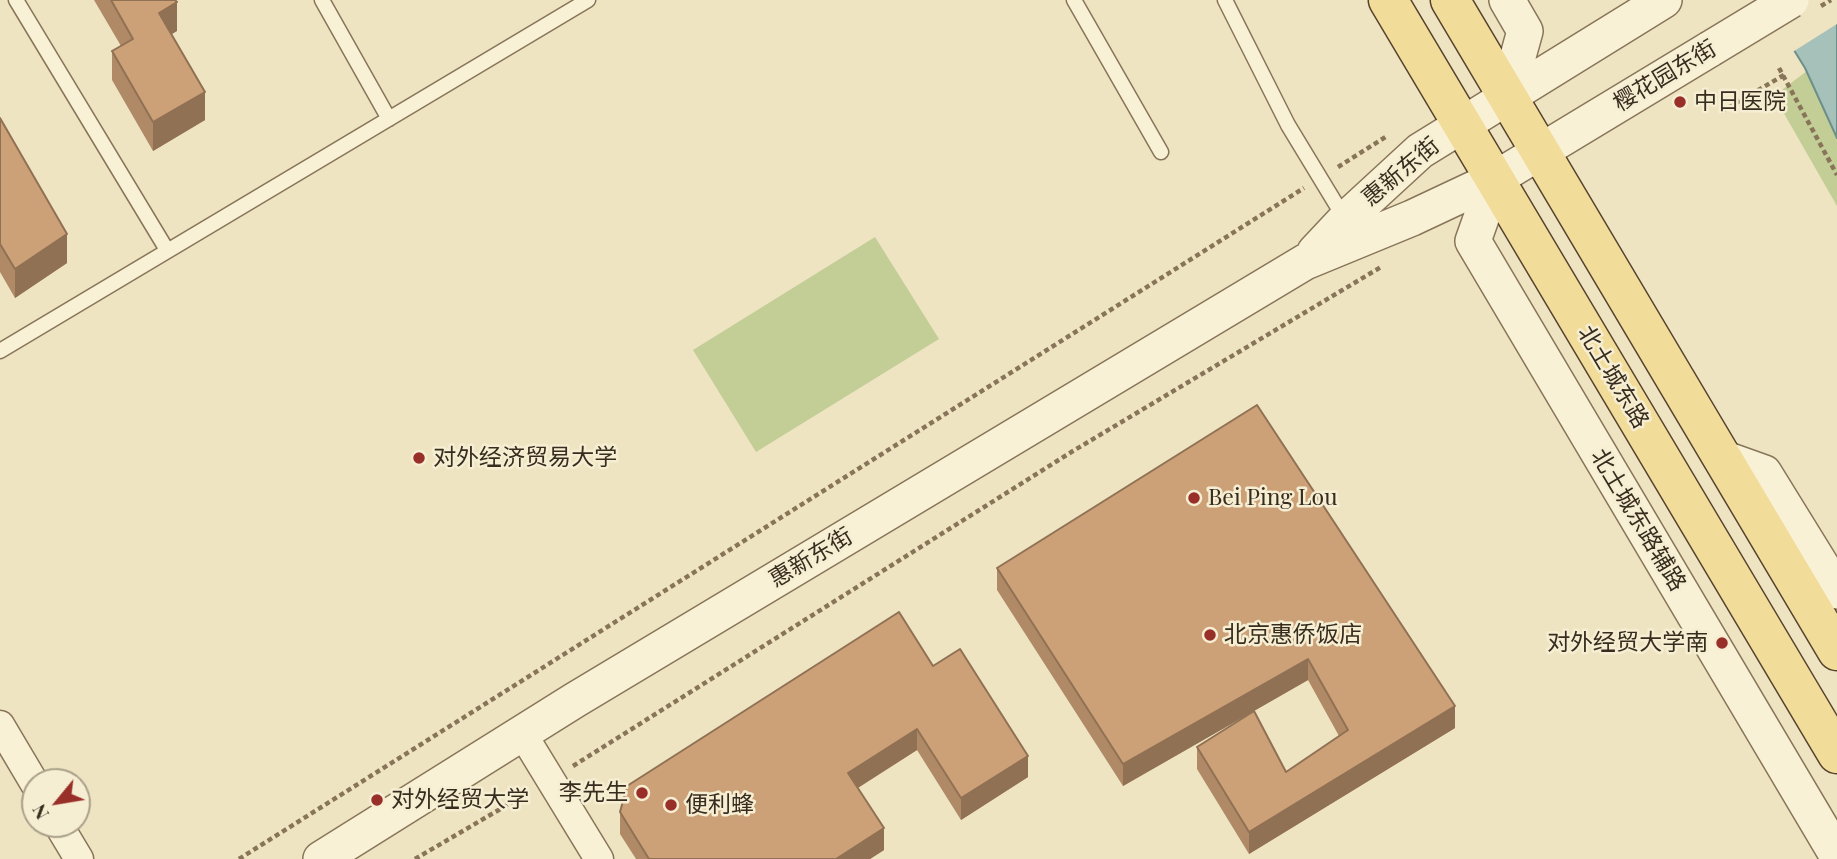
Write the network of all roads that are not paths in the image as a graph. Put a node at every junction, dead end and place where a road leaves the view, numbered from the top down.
1 (16, 0) edge
2 (322, 0) edge
3 (588, 0) edge
4 (1073, 0) edge
5 (1225, 0) edge
6 (1388, 0) edge
7 (1450, 0) edge
8 (1507, 0) edge
9 (1664, 0) edge
10 (1791, 0) edge
11 (1507, 96) junction
12 (389, 119) junction
13 (1463, 124) junction
14 (1540, 151) junction
15 (1161, 152) dead end
16 (1495, 179) junction
17 (1345, 220) junction
18 (167, 250) junction
19 (1305, 262) junction
20 (0, 351) edge
21 (1722, 458) junction
22 (1837, 591) edge
23 (1837, 651) edge
24 (0, 725) edge
25 (522, 733) junction
26 (1837, 754) edge
27 (26, 768) edge
28 (66, 838) edge
29 (1837, 855) edge
30 (77, 858) edge
31 (321, 859) edge
32 (599, 859) edge

1 - 18 lane
2 - 12 lane
3 - 12 lane
4 - 15 lane
5 - 17 lane
6 - 13 main road, 北土城东路
7 - 11 main road
8 - 11 street
9 - 11 street
10 - 14 street, 樱花园东街, bridge
11 - 13 street, 惠新东街
11 - 14 main road
12 - 18 lane
13 - 16 main road, 北土城东路
13 - 17 street, 惠新东街
14 - 16 street, 惠新东街
14 - 21 main road
16 - 19 street, 惠新东街
16 - 26 main road, 北土城东路
16 - 29 street, 北土城东路辅路
17 - 19 street, 惠新东街
18 - 20 lane
19 - 25 street, 惠新东街
21 - 22 street
21 - 23 main road
24 - 27 street
25 - 31 street, 惠新东街
25 - 32 street
28 - 30 street

